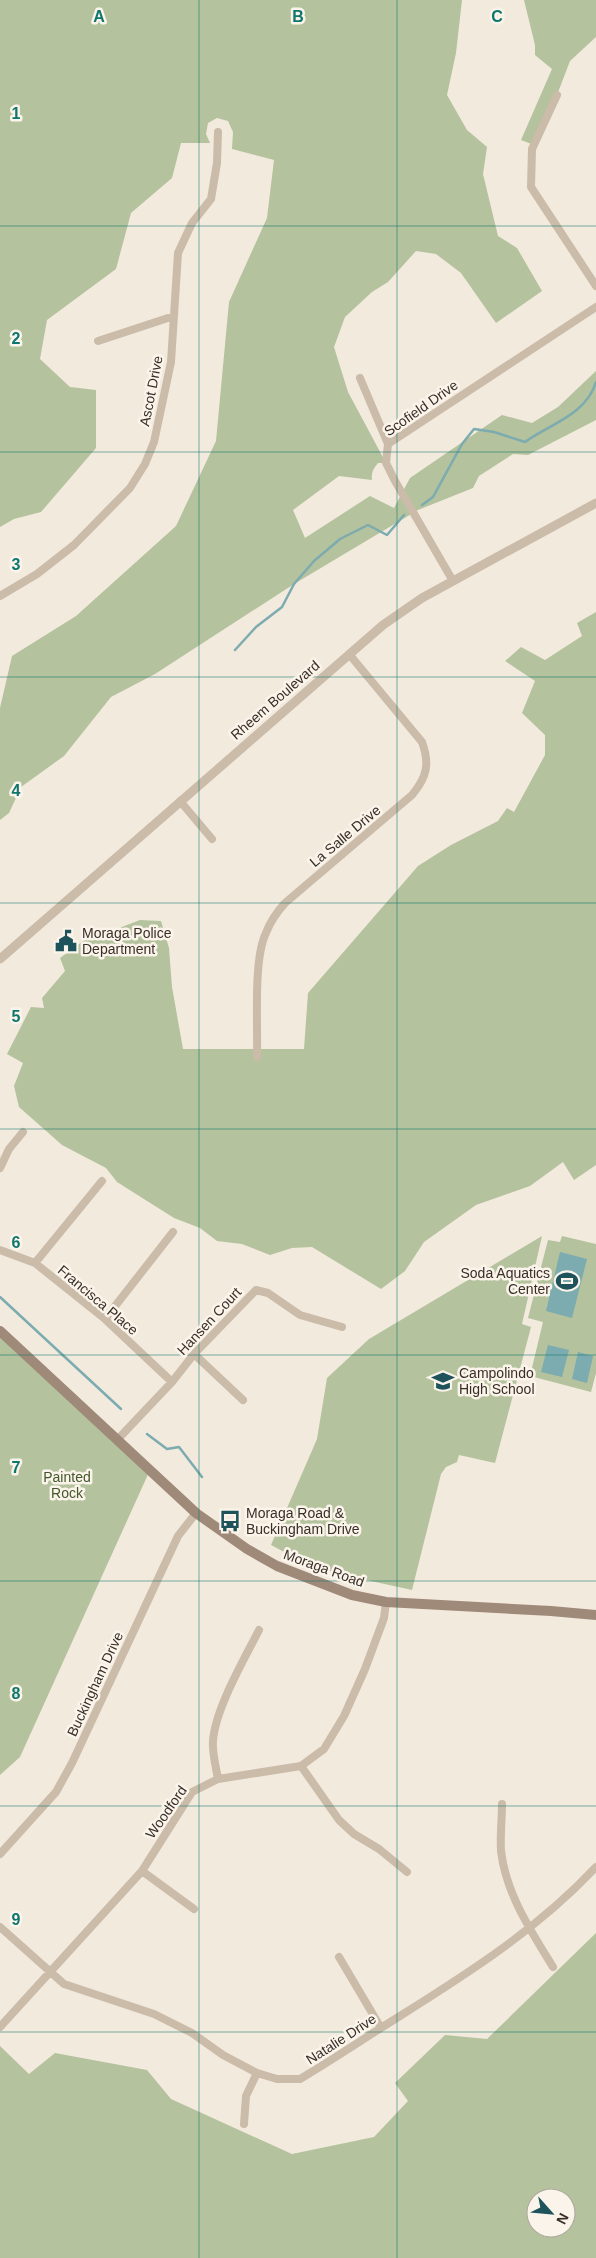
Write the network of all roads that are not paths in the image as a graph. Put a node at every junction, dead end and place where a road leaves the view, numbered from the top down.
1 (557, 96) dead end
2 (218, 132) dead end
3 (596, 286) edge
4 (596, 307) edge
5 (174, 316) junction
6 (98, 341) dead end
7 (360, 378) dead end
8 (388, 444) junction
9 (596, 503) edge
10 (453, 581) junction
11 (0, 596) edge
12 (349, 654) junction
13 (180, 801) junction
14 (212, 839) dead end
15 (0, 959) edge
16 (257, 1057) dead end
17 (23, 1132) dead end
18 (0, 1168) edge
19 (102, 1181) dead end
20 (173, 1232) dead end
21 (0, 1250) edge
22 (35, 1263) junction
23 (105, 1319) junction
24 (342, 1327) dead end
25 (2, 1333) edge
26 (194, 1354) junction
27 (172, 1382) junction
28 (243, 1400) dead end
29 (118, 1440) junction
30 (196, 1513) junction
31 (386, 1602) junction
32 (596, 1615) edge
33 (259, 1630) dead end
34 (301, 1766) junction
35 (218, 1779) junction
36 (502, 1804) dead end
37 (0, 1854) edge
38 (596, 1866) edge
39 (142, 1871) junction
40 (407, 1872) dead end
41 (194, 1909) dead end
42 (0, 1927) edge
43 (530, 1929) junction
44 (339, 1957) dead end
45 (554, 1967) dead end
46 (51, 1972) junction
47 (0, 2027) edge
48 (380, 2028) junction
49 (257, 2073) junction
50 (244, 2124) dead end

1 - 3 street
2 - 5 street, Ascot Drive
4 - 8 street, Scofield Drive
5 - 6 street
5 - 11 street, Ascot Drive
7 - 8 street
8 - 10 street, Scofield Drive
9 - 10 street, Rheem Boulevard
10 - 12 street, Rheem Boulevard
12 - 13 street, Rheem Boulevard
12 - 16 street, La Salle Drive
13 - 14 street
13 - 15 street, Rheem Boulevard
17 - 18 street
19 - 22 street
20 - 23 street
21 - 22 street, Francisca Place
22 - 23 street, Francisca Place
23 - 27 street, Francisca Place
24 - 26 street, Hansen Court
25 - 29 main road, Moraga Road
26 - 27 street, Hansen Court
26 - 28 street
27 - 29 street, Hansen Court
29 - 30 main road, Moraga Road
30 - 31 main road, Moraga Road
30 - 37 street, Buckingham Drive
31 - 32 main road, Moraga Road
31 - 34 street, Woodford
33 - 35 street
34 - 35 street, Woodford
34 - 40 street
35 - 39 street, Woodford
36 - 43 street
38 - 43 street, Natalie Drive
39 - 41 street
39 - 46 street, Woodford
42 - 46 street, Natalie Drive
43 - 45 street
43 - 48 street, Natalie Drive
44 - 48 street
46 - 47 street, Woodford
46 - 49 street, Natalie Drive
48 - 49 street, Natalie Drive
49 - 50 street

